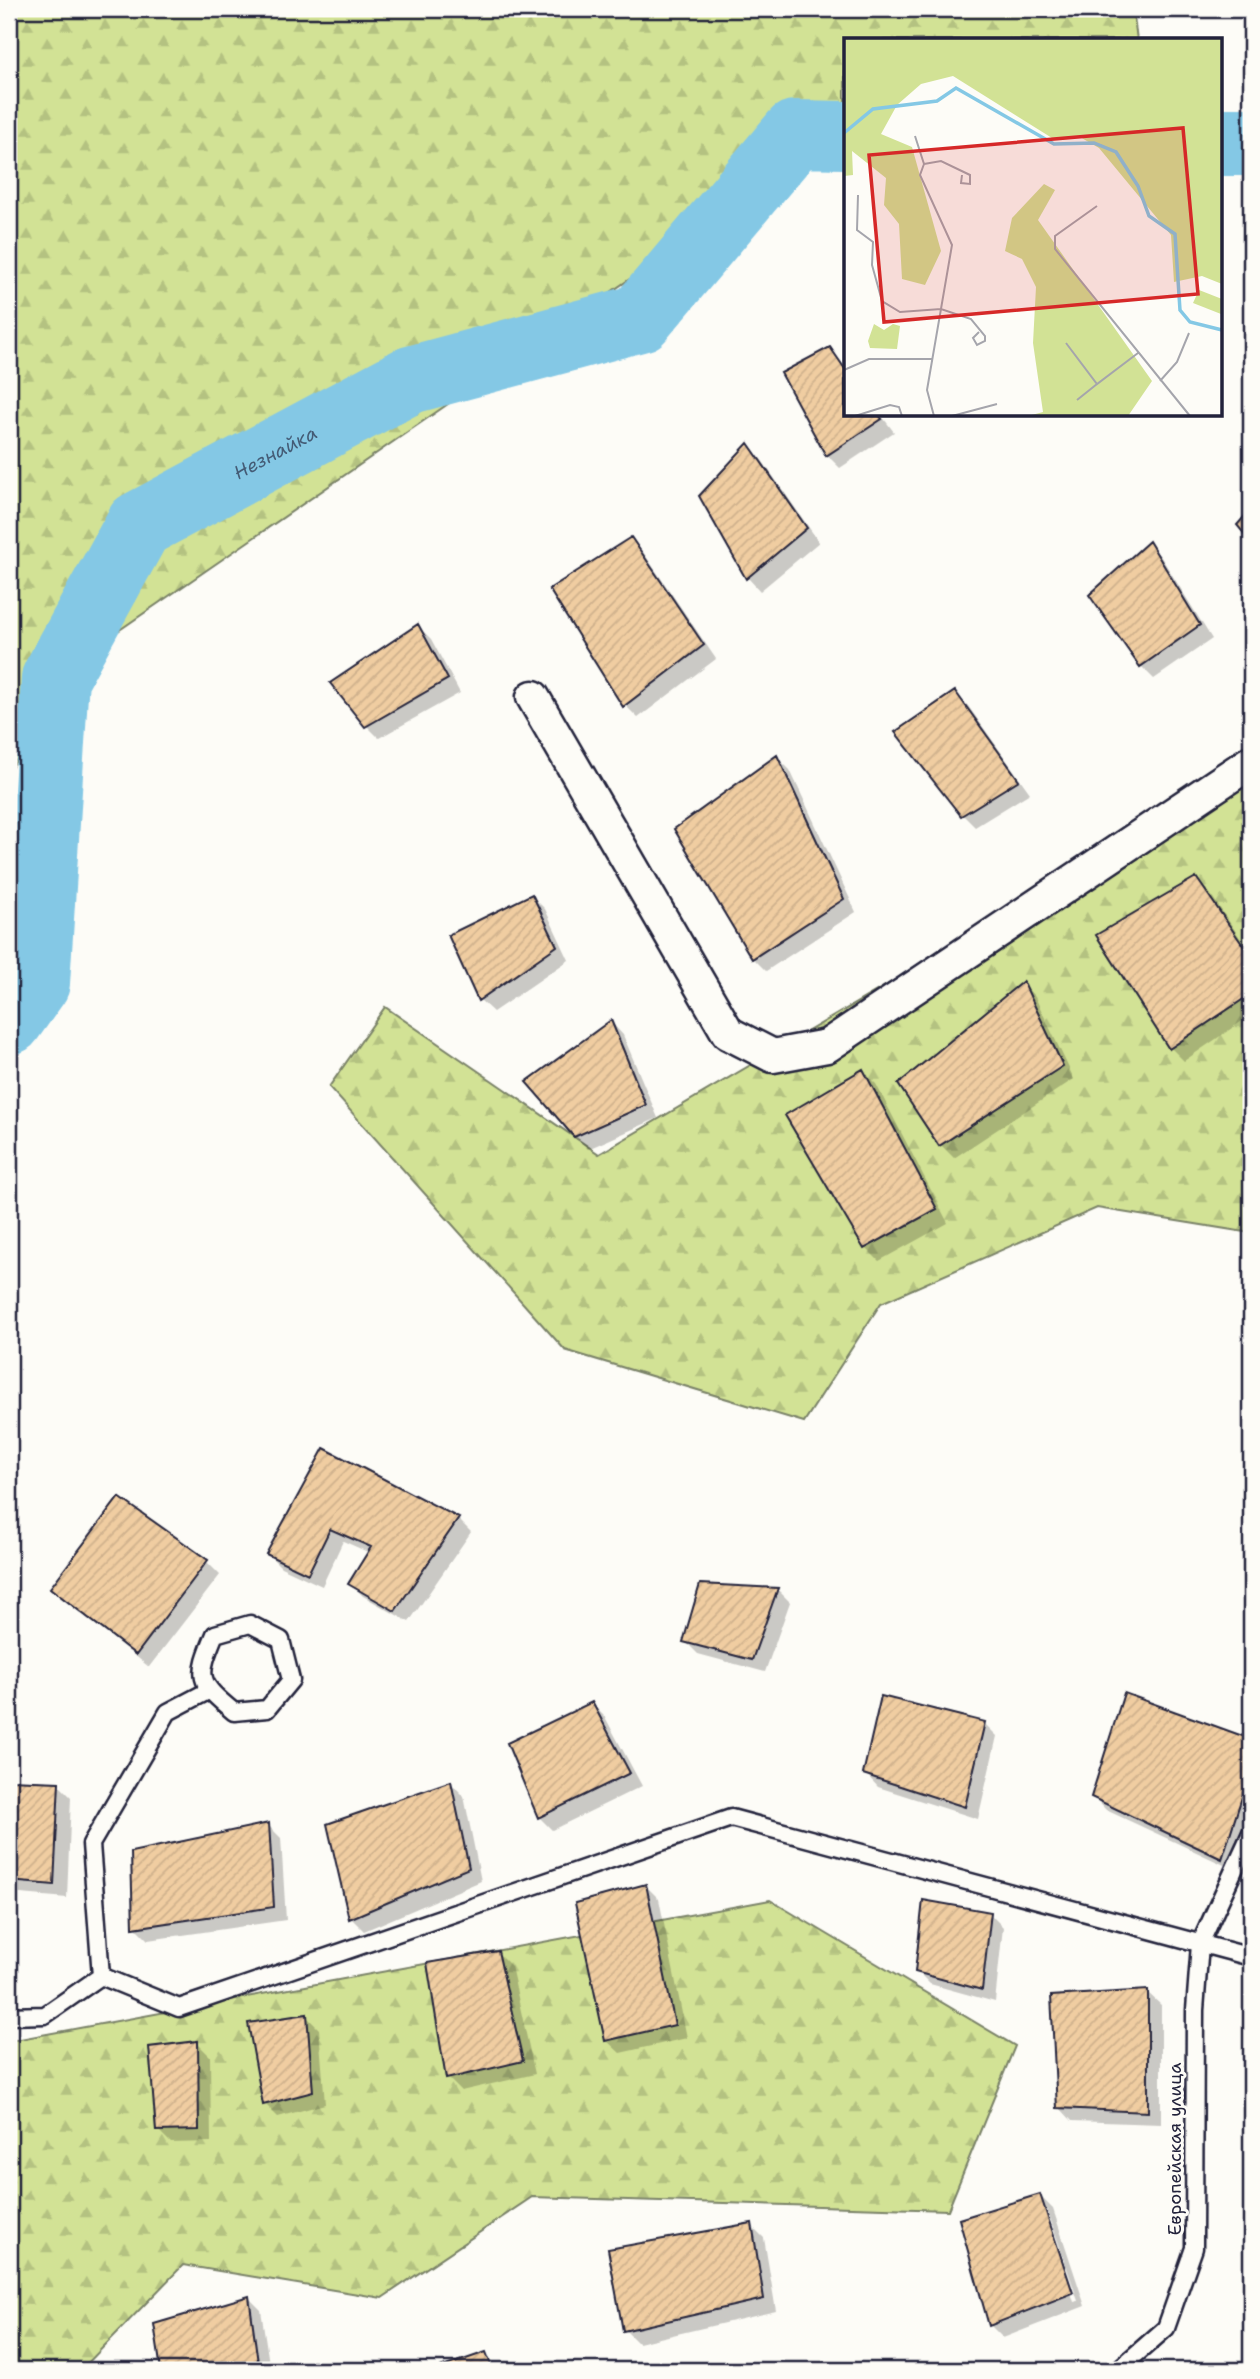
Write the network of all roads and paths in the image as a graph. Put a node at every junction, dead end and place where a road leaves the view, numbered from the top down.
1 (533, 697) dead end
2 (1251, 762) edge
3 (208, 1691) junction
4 (1251, 1833) edge
5 (1200, 1944) junction
6 (1251, 1957) edge
7 (101, 1976) junction
8 (9, 2016) edge
9 (1118, 2370) edge

1 - 2 street
3 - 3 lane
3 - 7 lane
4 - 5 lane
5 - 6 lane
5 - 7 lane
5 - 9 lane, Европейская улица
7 - 8 lane

